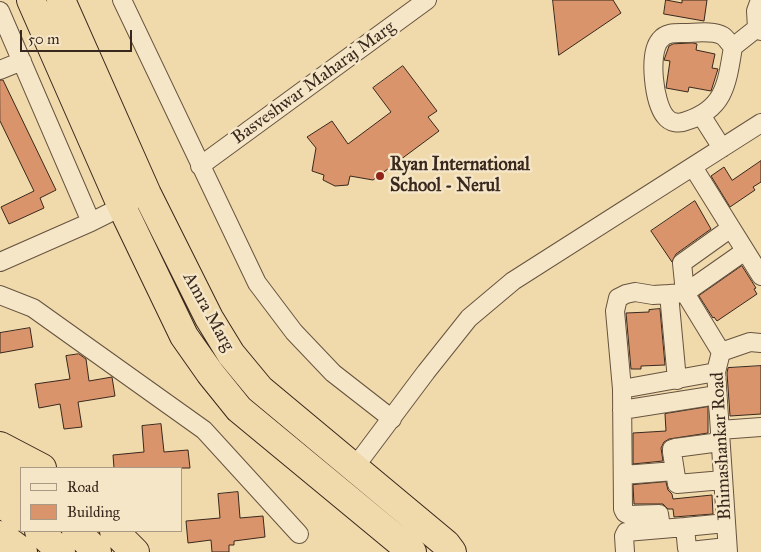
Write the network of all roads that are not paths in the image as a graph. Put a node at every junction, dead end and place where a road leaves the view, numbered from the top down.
1 (31, 0) edge
2 (62, 0) edge
3 (122, 0) edge
4 (427, 0) edge
5 (760, 0) edge
6 (0, 11) edge
7 (759, 30) edge
8 (733, 47) junction
9 (22, 61) junction
10 (0, 70) edge
11 (700, 115) junction
12 (761, 123) edge
13 (722, 148) junction
14 (200, 166) junction
15 (693, 167) junction
16 (147, 194) junction
17 (122, 206) junction
18 (91, 222) junction
19 (731, 228) junction
20 (745, 252) junction
21 (0, 262) edge
22 (761, 276) edge
23 (677, 294) junction
24 (0, 295) edge
25 (761, 343) edge
26 (721, 352) junction
27 (716, 372) junction
28 (676, 380) junction
29 (622, 389) junction
30 (717, 395) junction
31 (622, 410) junction
32 (392, 419) junction
33 (761, 427) edge
34 (720, 436) junction
35 (0, 446) edge
36 (40, 467) edge
37 (354, 468) junction
38 (675, 471) junction
39 (0, 475) edge
40 (623, 475) junction
41 (723, 480) junction
42 (20, 486) edge
43 (0, 503) edge
44 (20, 516) edge
45 (726, 523) junction
46 (685, 527) junction
47 (661, 528) junction
48 (40, 532) edge
49 (77, 532) edge
50 (115, 532) edge
51 (299, 534) dead end
52 (0, 535) edge
53 (727, 550) edge
54 (23, 552) edge
55 (61, 552) edge
56 (97, 552) edge
57 (135, 552) edge
58 (412, 552) edge
59 (452, 552) edge
60 (625, 552) edge

1 - 17 highway, Amra Marg
2 - 16 highway, Amra Marg
3 - 14 street
4 - 14 street, Basveshwar Maharaj Marg
5 - 7 street
6 - 9 street
7 - 8 street
8 - 11 street
8 - 11 street
9 - 10 street
9 - 18 street
11 - 13 street
12 - 13 street
13 - 15 street
14 - 32 street
15 - 19 street
15 - 32 street
16 - 17 street
16 - 37 highway, Amra Marg
17 - 18 street
17 - 58 highway, Amra Marg
18 - 21 street
19 - 20 street
19 - 23 street
20 - 22 street
20 - 23 street
23 - 26 street
23 - 28 street
23 - 29 street
24 - 51 street
25 - 26 street, Bhimashankar Road
26 - 27 street, Bhimashankar Road
27 - 28 street
27 - 30 street, Bhimashankar Road
28 - 29 street
29 - 31 street
30 - 31 street
30 - 34 street, Bhimashankar Road
31 - 40 street
32 - 37 street
33 - 34 street
34 - 38 street
34 - 41 street, Bhimashankar Road
35 - 36 highway
37 - 59 highway, Amra Marg
38 - 40 street
38 - 41 street
39 - 42 highway
40 - 47 street
41 - 45 street, Bhimashankar Road
43 - 44 highway
45 - 46 street
45 - 53 street, Bhimashankar Road
46 - 47 street
46 - 53 street
47 - 60 street
48 - 55 highway
49 - 56 highway
50 - 57 highway
52 - 54 highway

